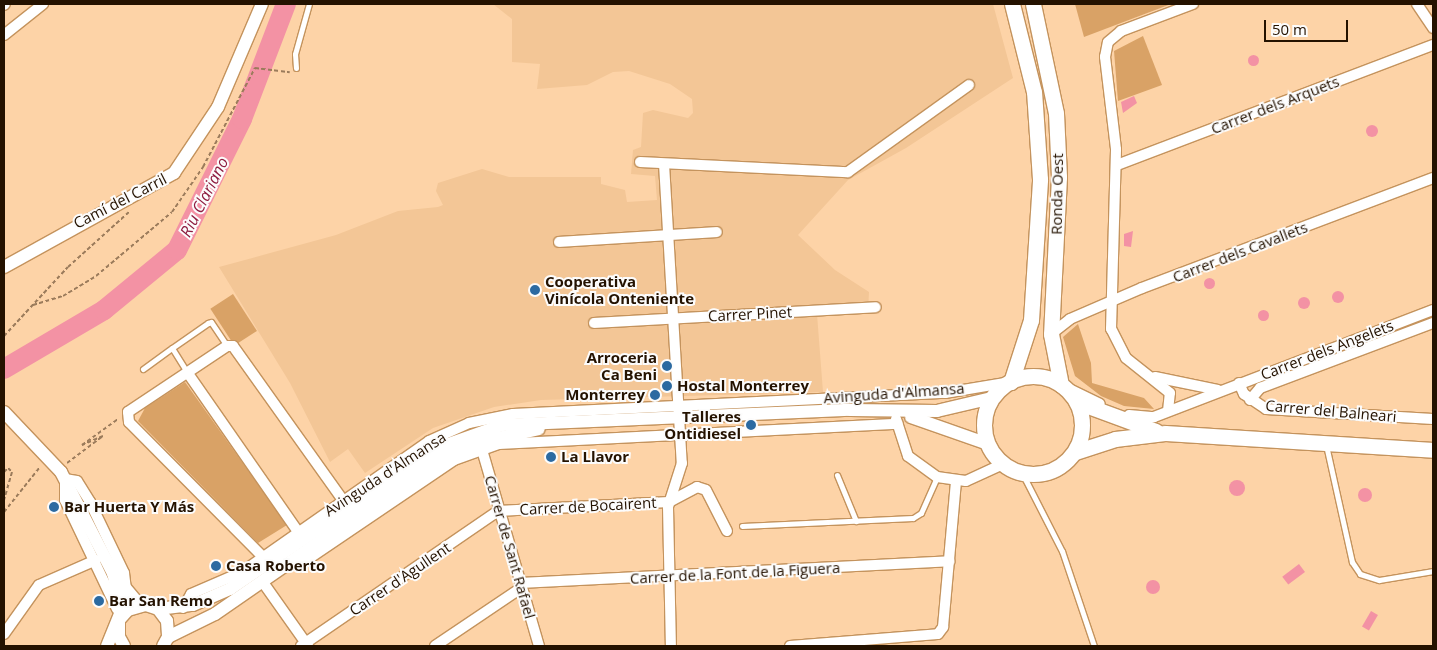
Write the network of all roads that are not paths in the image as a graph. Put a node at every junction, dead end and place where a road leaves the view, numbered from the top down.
1 (43, 4) edge
2 (262, 4) edge
3 (309, 4) edge
4 (1012, 4) edge
5 (1033, 4) edge
6 (1193, 4) edge
7 (1417, 4) edge
8 (1433, 28) edge
9 (4, 35) edge
10 (1433, 46) edge
11 (296, 68) road end
12 (969, 86) dead end
13 (640, 162) dead end
14 (664, 164) junction
15 (1116, 165) junction
16 (1433, 178) edge
17 (717, 232) dead end
18 (669, 234) junction
19 (559, 242) dead end
20 (4, 267) edge
21 (1110, 302) junction
22 (876, 307) dead end
23 (1433, 310) edge
24 (674, 319) junction
25 (594, 323) dead end
26 (1433, 323) edge
27 (1051, 334) junction
28 (230, 346) junction
29 (172, 348) junction
30 (143, 369) dead end
31 (1140, 371) junction
32 (187, 372) junction
33 (1011, 382) junction
34 (1239, 384) junction
35 (1061, 385) junction
36 (1222, 390) junction
37 (992, 398) junction
38 (1250, 400) junction
39 (1077, 402) junction
40 (679, 405) junction
41 (560, 410) junction
42 (1168, 411) junction
43 (4, 412) edge
44 (895, 416) junction
45 (1433, 419) edge
46 (556, 425) junction
47 (680, 425) junction
48 (459, 428) junction
49 (1164, 433) junction
50 (438, 437) junction
51 (451, 442) junction
52 (988, 444) junction
53 (1326, 444) junction
54 (480, 445) junction
55 (1433, 450) edge
56 (1075, 452) junction
57 (1003, 464) junction
58 (1022, 473) junction
59 (61, 474) junction
60 (837, 475) dead end
61 (937, 477) junction
62 (956, 482) junction
63 (669, 502) junction
64 (346, 504) junction
65 (498, 511) junction
66 (856, 521) junction
67 (742, 526) dead end
68 (727, 531) dead end
69 (298, 532) junction
70 (302, 553) junction
71 (96, 560) junction
72 (266, 560) junction
73 (949, 561) junction
74 (1433, 571) edge
75 (113, 573) junction
76 (669, 576) junction
77 (262, 581) junction
78 (521, 586) junction
79 (126, 590) junction
80 (140, 605) junction
81 (183, 608) junction
82 (158, 609) junction
83 (120, 620) junction
84 (4, 634) edge
85 (165, 641) edge
86 (305, 645) edge
87 (441, 645) edge
88 (106, 646) edge
89 (124, 646) edge
90 (539, 646) edge
91 (671, 646) edge
92 (790, 646) edge
93 (1094, 646) edge

1 - 9 street
2 - 20 street, Camí del Carril
3 - 11 lane
4 - 33 main road, Ronda Oest
5 - 27 main road, Ronda Oest
6 - 15 street
7 - 8 street
10 - 15 street, Carrer dels Arquets
12 - 14 street
13 - 14 street
14 - 18 street
15 - 21 street
16 - 21 street, Carrer dels Cavallets
17 - 18 street
18 - 19 street
18 - 24 street
21 - 27 street, Carrer dels Cavallets
21 - 31 street
22 - 24 street, Carrer Pinet
23 - 34 street, Carrer dels Angelets
24 - 25 street, Carrer Pinet
24 - 40 street
26 - 38 street, Carrer dels Angelets
27 - 35 main road, Ronda Oest
28 - 29 lane
28 - 32 street
28 - 64 street
29 - 30 lane
29 - 32 lane
31 - 36 street, Carrer dels Angelets
31 - 42 street
32 - 69 street
32 - 72 street
33 - 35 main road
33 - 37 main road
33 - 40 street, Avinguda d'Almansa
34 - 36 street, Carrer dels Angelets
34 - 38 street, Carrer del Balneari
35 - 39 main road
35 - 42 street, Carrer dels Angelets
36 - 42 street, Carrer dels Angelets
37 - 44 street, Avinguda d'Almansa
37 - 52 main road
38 - 45 street, Carrer del Balneari
39 - 49 main road
39 - 56 main road
40 - 41 street, Avinguda d'Almansa
40 - 47 street
41 - 46 street
41 - 48 street, Avinguda d'Almansa
43 - 59 street
44 - 47 street, Avinguda d'Almansa
44 - 52 street, Avinguda d'Almansa
44 - 61 street
46 - 47 street, Avinguda d'Almansa
46 - 51 street, Avinguda d'Almansa
46 - 54 street, Avinguda d'Almansa
47 - 54 street, Avinguda d'Almansa
47 - 63 street
48 - 50 street, Avinguda d'Almansa
48 - 51 street
49 - 53 main road
49 - 56 main road
50 - 51 street
50 - 64 street, Avinguda d'Almansa
51 - 54 street
51 - 64 street, Avinguda d'Almansa
52 - 57 main road
53 - 55 main road
53 - 74 lane
54 - 65 street, Carrer de Sant Rafael
54 - 70 street, Avinguda d'Almansa
56 - 58 main road
57 - 58 main road
57 - 62 street
58 - 93 lane
59 - 71 street
59 - 75 street
59 - 79 street
60 - 66 lane
61 - 62 street
61 - 66 lane
62 - 73 street
63 - 65 street, Carrer de Bocairent
63 - 68 street, Carrer de Bocairent
63 - 76 street
64 - 69 street, Avinguda d'Almansa
64 - 70 street
64 - 72 street, Avinguda d'Almansa
65 - 78 street, Carrer de Sant Rafael
65 - 86 street, Carrer d'Agullent
66 - 67 lane
69 - 72 street, Avinguda d'Almansa
70 - 77 street, Avinguda d'Almansa
71 - 83 street
71 - 84 street
72 - 81 street, Avinguda d'Almansa
72 - 81 street, Avinguda d'Almansa
73 - 76 street, Carrer de la Font de la Figuera
73 - 92 street
75 - 79 street
75 - 83 street
76 - 78 street, Carrer de la Font de la Figuera
76 - 91 street
77 - 85 street, Avinguda d'Almansa
77 - 86 street
78 - 87 street
78 - 90 street, Carrer de Sant Rafael
79 - 80 street
80 - 82 street, Avinguda d'Almansa
80 - 83 street
81 - 82 street, Avinguda d'Almansa
82 - 85 street
83 - 88 street
83 - 89 street

